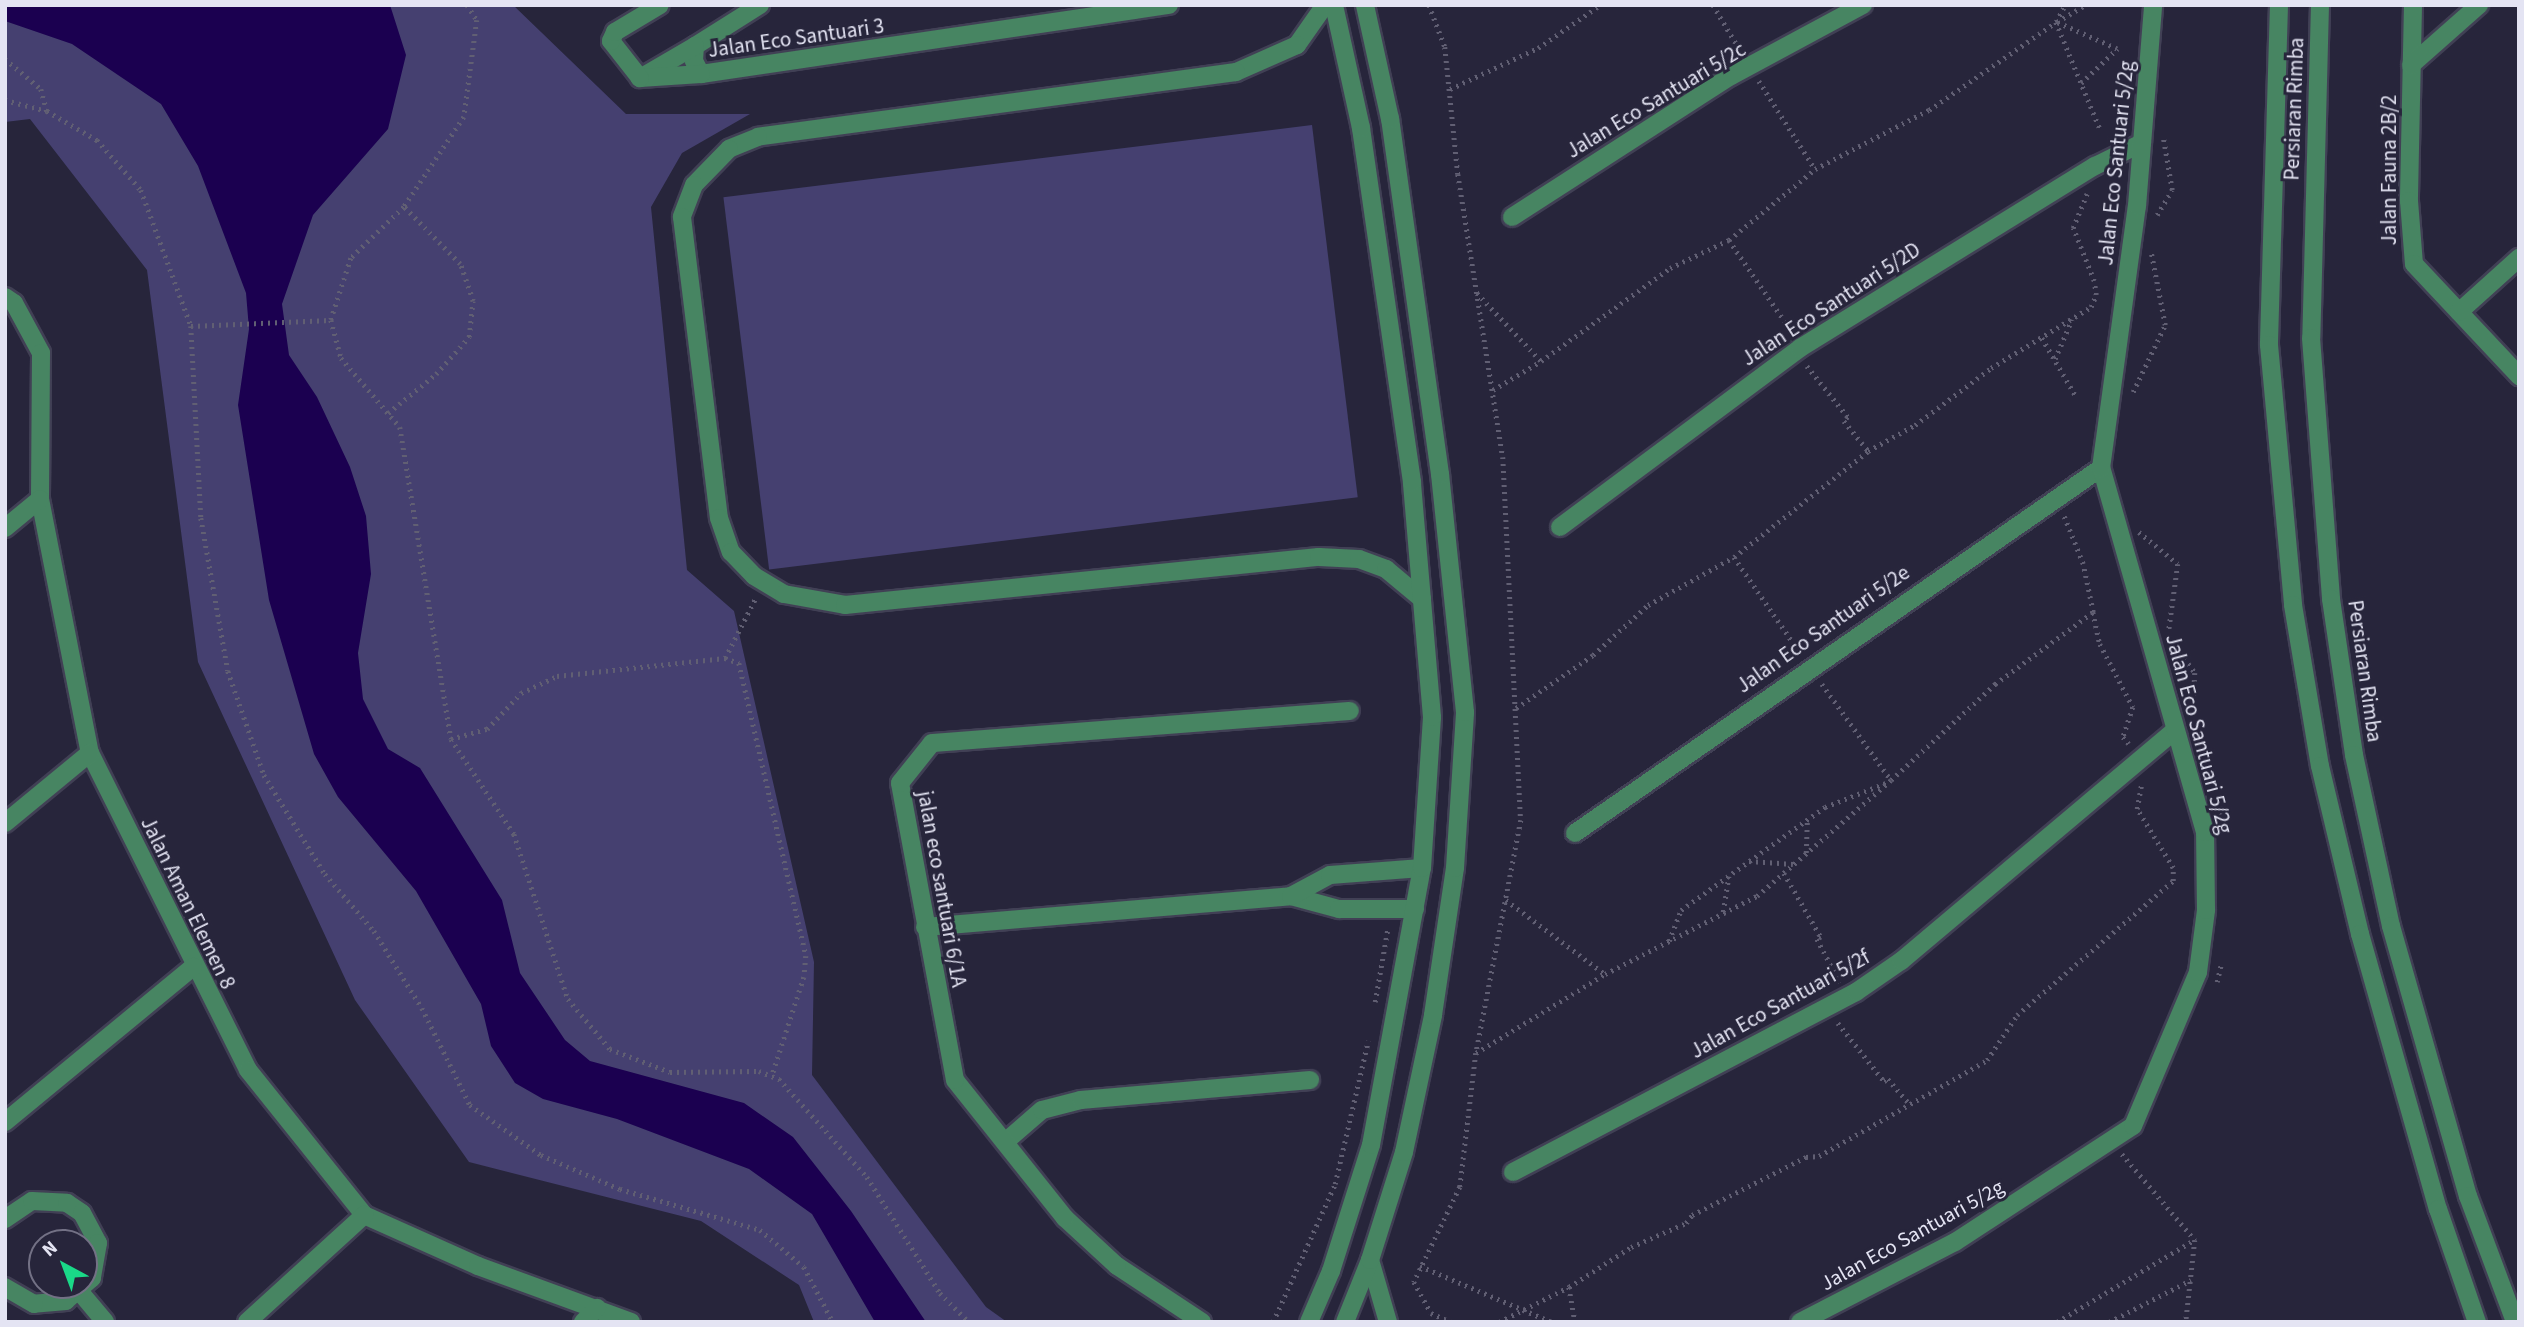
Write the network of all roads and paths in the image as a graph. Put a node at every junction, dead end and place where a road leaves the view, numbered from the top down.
1 (467, 5) edge
2 (660, 5) edge
3 (760, 5) edge
4 (1169, 5) edge
5 (1325, 5) edge
6 (1334, 5) edge
7 (1365, 5) edge
8 (1600, 5) edge
9 (1713, 5) edge
10 (1863, 5) edge
11 (2065, 5) edge
12 (2085, 5) edge
13 (2153, 5) edge
14 (2279, 5) edge
15 (2320, 5) edge
16 (2413, 5) edge
17 (2479, 5) edge
18 (2056, 22) junction
19 (695, 46) junction
20 (5, 59) edge
21 (2411, 65) junction
22 (1750, 67) junction
23 (701, 74) junction
24 (640, 78) junction
25 (2081, 83) junction
26 (1450, 89) dead end
27 (5, 100) edge
28 (47, 111) junction
29 (2100, 129) dead end
30 (2142, 144) junction
31 (1815, 169) junction
32 (2088, 170) junction
33 (404, 207) junction
34 (1512, 216) dead end
35 (2519, 258) edge
36 (1477, 293) dead end
37 (5, 297) edge
38 (2459, 312) junction
39 (2072, 319) junction
40 (331, 320) junction
41 (191, 326) junction
42 (2042, 338) junction
43 (2054, 360) junction
44 (1541, 361) junction
45 (2519, 376) edge
46 (1493, 390) dead end
47 (2077, 398) dead end
48 (388, 413) junction
49 (2101, 468) junction
50 (2055, 496) junction
51 (40, 499) junction
52 (1560, 527) dead end
53 (5, 528) edge
54 (1734, 556) junction
55 (764, 582) junction
56 (1422, 599) junction
57 (2093, 612) junction
58 (725, 657) junction
59 (1810, 667) junction
60 (1515, 709) dead end
61 (1350, 711) dead end
62 (2174, 731) junction
63 (451, 738) junction
64 (90, 753) junction
65 (2140, 759) junction
66 (1891, 780) junction
67 (1807, 819) junction
68 (5, 823) edge
69 (1575, 833) dead end
70 (1806, 853) junction
71 (1748, 861) junction
72 (1793, 864) junction
73 (1422, 868) junction
74 (1729, 875) junction
75 (1291, 895) junction
76 (1506, 900) dead end
77 (1391, 909) junction
78 (1415, 909) junction
79 (1723, 913) junction
80 (925, 928) junction
81 (1668, 942) junction
82 (193, 967) junction
83 (1605, 974) junction
84 (1374, 1010) dead end
85 (1369, 1035) dead end
86 (1476, 1053) dead end
87 (772, 1076) junction
88 (1310, 1080) dead end
89 (5, 1122) edge
90 (1005, 1142) junction
91 (1513, 1172) dead end
92 (9, 1207) edge
93 (364, 1215) junction
94 (90, 1229) edge
95 (2195, 1240) dead end
96 (1370, 1261) junction
97 (1420, 1266) dead end
98 (2191, 1280) dead end
99 (1569, 1287) junction
100 (10, 1298) edge
101 (64, 1299) edge
102 (86, 1299) edge
103 (597, 1308) junction
104 (1522, 1308) junction
105 (105, 1322) edge
106 (247, 1322) edge
107 (583, 1322) edge
108 (631, 1322) edge
109 (832, 1322) edge
110 (969, 1322) edge
111 (1202, 1322) edge
112 (1273, 1322) edge
113 (1309, 1322) edge
114 (1345, 1322) edge
115 (1388, 1322) edge
116 (1499, 1322) edge
117 (1552, 1322) edge
118 (1574, 1322) edge
119 (1800, 1322) edge
120 (2057, 1322) edge
121 (2109, 1322) edge
122 (2477, 1322) edge
123 (2515, 1322) edge

1 - 33 path
2 - 24 street
3 - 19 street, Jalan Eco Santuari 3
4 - 23 street, Jalan Eco Santuari 3
5 - 55 street
6 - 56 street
7 - 96 street
8 - 26 path
9 - 22 path
10 - 22 street, Jalan Eco Santuari 5/2c
11 - 18 path
12 - 18 path
13 - 30 street, Jalan Eco Santuari 5/2g
14 - 122 street, Persiaran Rimba
15 - 123 street, Persiaran Rimba
16 - 21 street, Jalan Fauna 2B/2
17 - 21 street
18 - 25 path
18 - 25 path
18 - 31 path
19 - 23 street, Jalan Eco Santuari 3
19 - 24 street
20 - 28 path
21 - 38 street, Jalan Fauna 2B/2
22 - 31 path
22 - 34 street, Jalan Eco Santuari 5/2c
23 - 24 street
25 - 29 path
27 - 28 path
28 - 41 path
30 - 32 street, Jalan Eco Santuari 5/2D
30 - 49 street, Jalan Eco Santuari 5/2g
31 - 44 path
32 - 39 path
32 - 52 street, Jalan Eco Santuari 5/2D
33 - 40 path
33 - 48 path
35 - 38 street
36 - 44 path
37 - 51 street, Jalan Aman Elemen 8
38 - 45 street, Jalan Fauna 2B/2
39 - 42 path
39 - 43 path
40 - 41 path
40 - 48 path
41 - 109 path
42 - 43 path
42 - 54 path
43 - 47 path
44 - 46 path
48 - 63 path
49 - 50 street, Jalan Eco Santuari 5/2e
49 - 62 street, Jalan Eco Santuari 5/2g
50 - 57 path
50 - 59 street, Jalan Eco Santuari 5/2e
51 - 53 street
51 - 64 street, Jalan Aman Elemen 8
54 - 59 path
54 - 60 path
55 - 56 street
55 - 58 path
56 - 73 street
57 - 65 path
57 - 66 path
58 - 63 path
58 - 87 path
59 - 66 path
59 - 69 street, Jalan Eco Santuari 5/2e
61 - 80 street, jalan eco santuari 6/1A
62 - 65 street, Jalan Eco Santuari 5/2f
62 - 119 street, Jalan Eco Santuari 5/2g
63 - 87 path
64 - 68 street
64 - 82 street, Jalan Aman Elemen 8
65 - 91 street, Jalan Eco Santuari 5/2f
65 - 99 path
66 - 67 path
66 - 70 path
67 - 70 path
67 - 71 path
70 - 72 path
71 - 72 path
71 - 74 path
72 - 79 path
73 - 75 street
73 - 78 street
74 - 79 path
74 - 81 path
75 - 77 street
75 - 80 street
76 - 83 path
77 - 78 street
77 - 84 path
78 - 113 street
79 - 81 path
80 - 90 street, jalan eco santuari 6/1A
81 - 83 path
82 - 89 street
82 - 93 street, Jalan Aman Elemen 8
83 - 86 path
85 - 112 path
87 - 110 path
88 - 90 street
90 - 111 street, jalan eco santuari 6/1A
92 - 94 street
93 - 103 street, Jalan Aman Elemen 8
93 - 106 street
95 - 120 path
96 - 114 street
96 - 115 street
97 - 104 path
98 - 121 path
99 - 104 path
99 - 118 path
100 - 101 street
102 - 105 street
103 - 107 street
103 - 108 street, Jalan Aman Elemen 8
104 - 116 path
104 - 117 path

